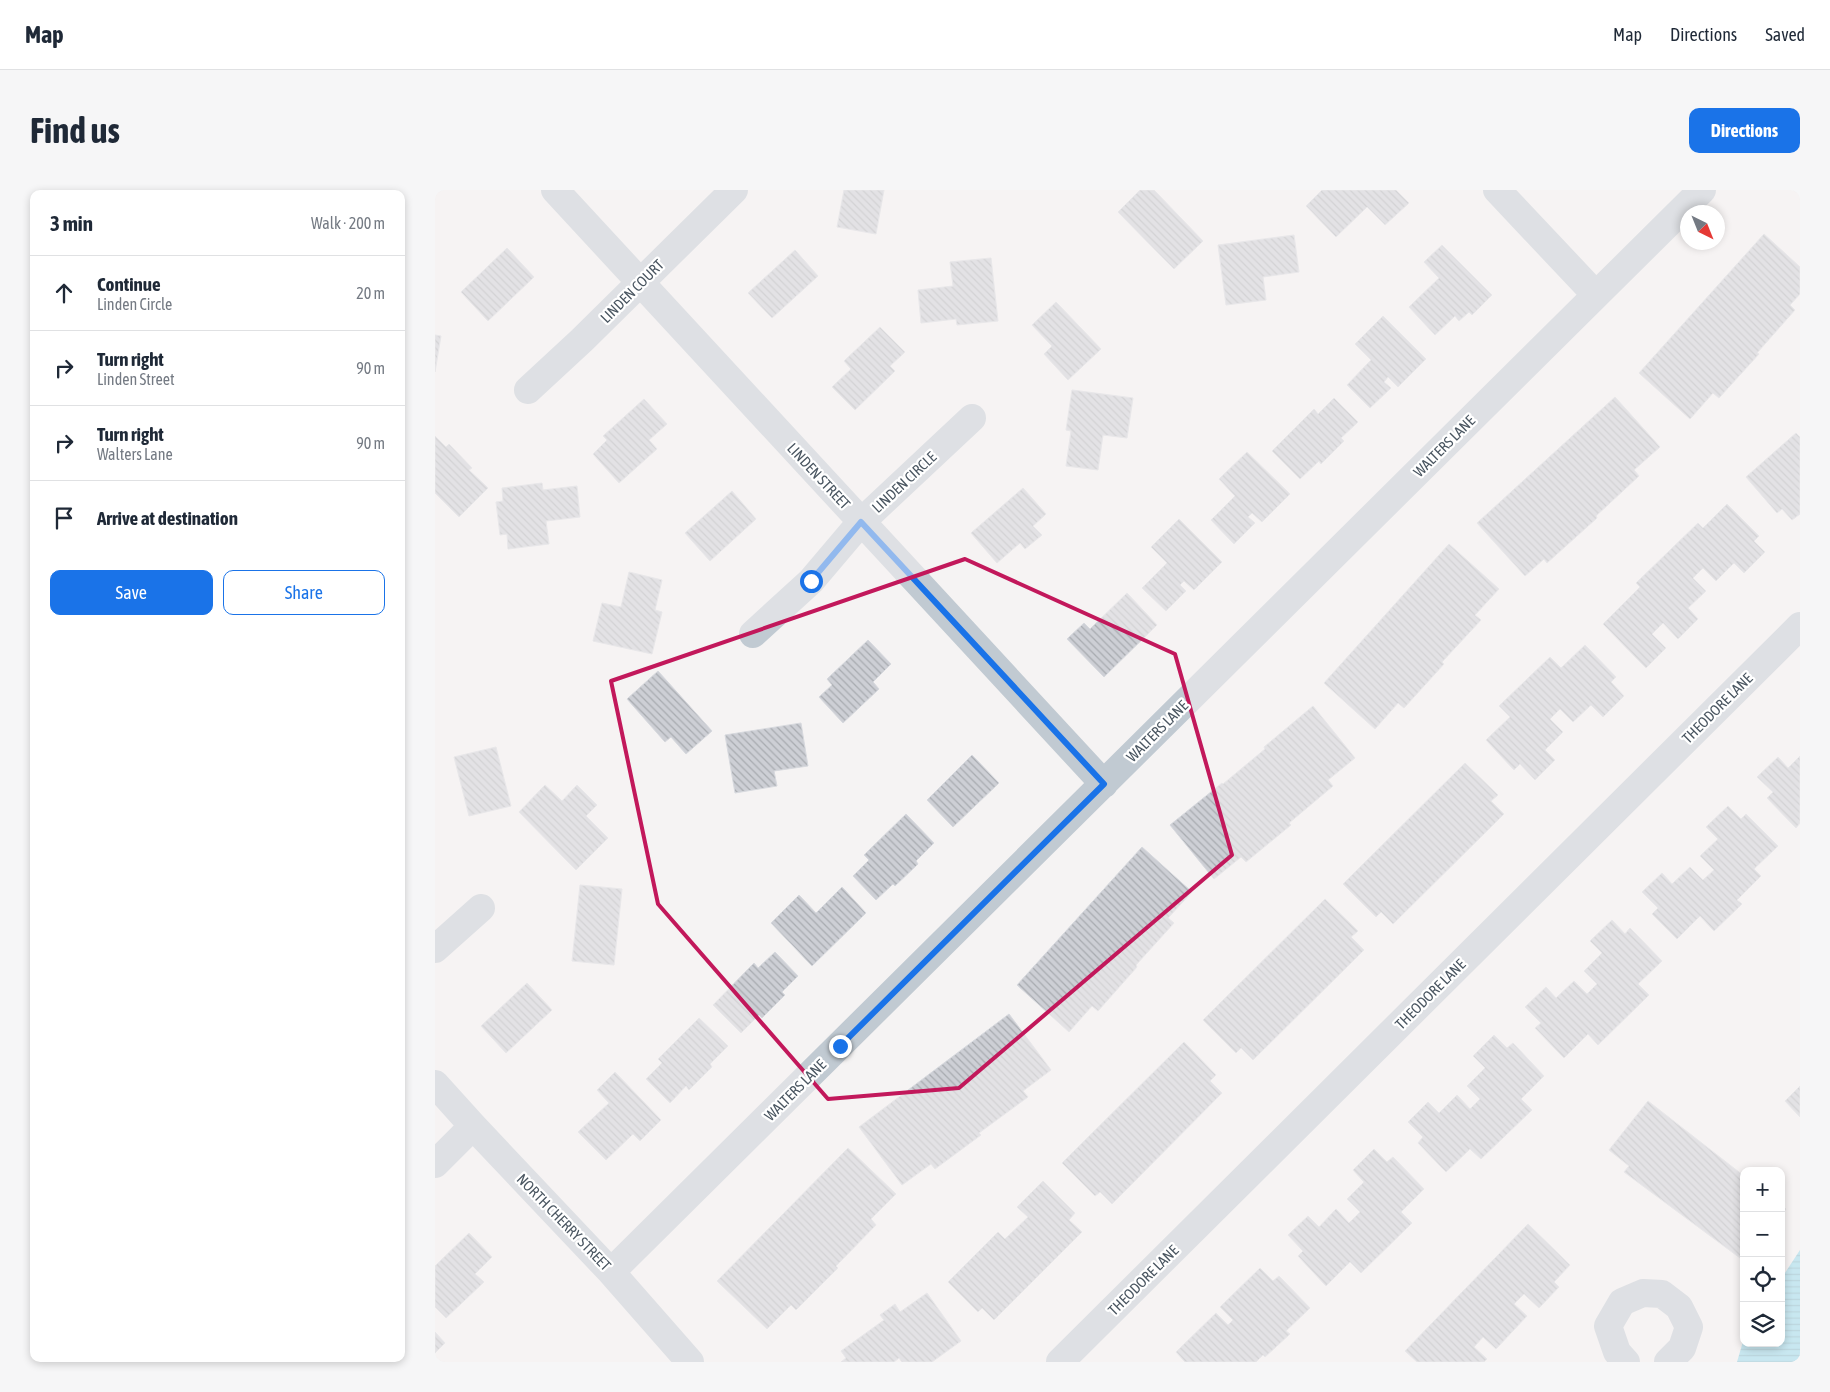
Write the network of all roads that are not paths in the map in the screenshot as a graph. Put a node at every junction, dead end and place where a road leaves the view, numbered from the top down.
1 (555, 190) edge
2 (734, 190) edge
3 (1497, 190) edge
4 (1702, 190) edge
5 (640, 282) junction
6 (1596, 296) junction
7 (528, 390) dead end
8 (972, 418) dead end
9 (861, 522) junction
10 (1800, 626) edge
11 (753, 634) dead end
12 (1104, 784) junction
13 (481, 908) dead end
14 (435, 949) edge
15 (435, 1084) edge
16 (473, 1126) junction
17 (435, 1164) edge
18 (611, 1272) junction
19 (1616, 1359) edge
20 (690, 1362) edge
21 (1060, 1362) edge
22 (1669, 1362) edge

1 - 5 street, LINDEN STREET
2 - 5 street, LINDEN COURT
3 - 6 street
4 - 6 street, WALTERS LANE
5 - 7 street, LINDEN COURT
5 - 9 street, LINDEN STREET
6 - 12 street, WALTERS LANE
8 - 9 street, LINDEN CIRCLE
9 - 11 street, LINDEN CIRCLE
9 - 12 street, LINDEN STREET
10 - 21 street, THEODORE LANE
12 - 18 street, WALTERS LANE
13 - 14 street
15 - 16 street, NORTH CHERRY STREET
16 - 17 street
16 - 18 street, NORTH CHERRY STREET
18 - 20 street, NORTH CHERRY STREET
19 - 22 street

